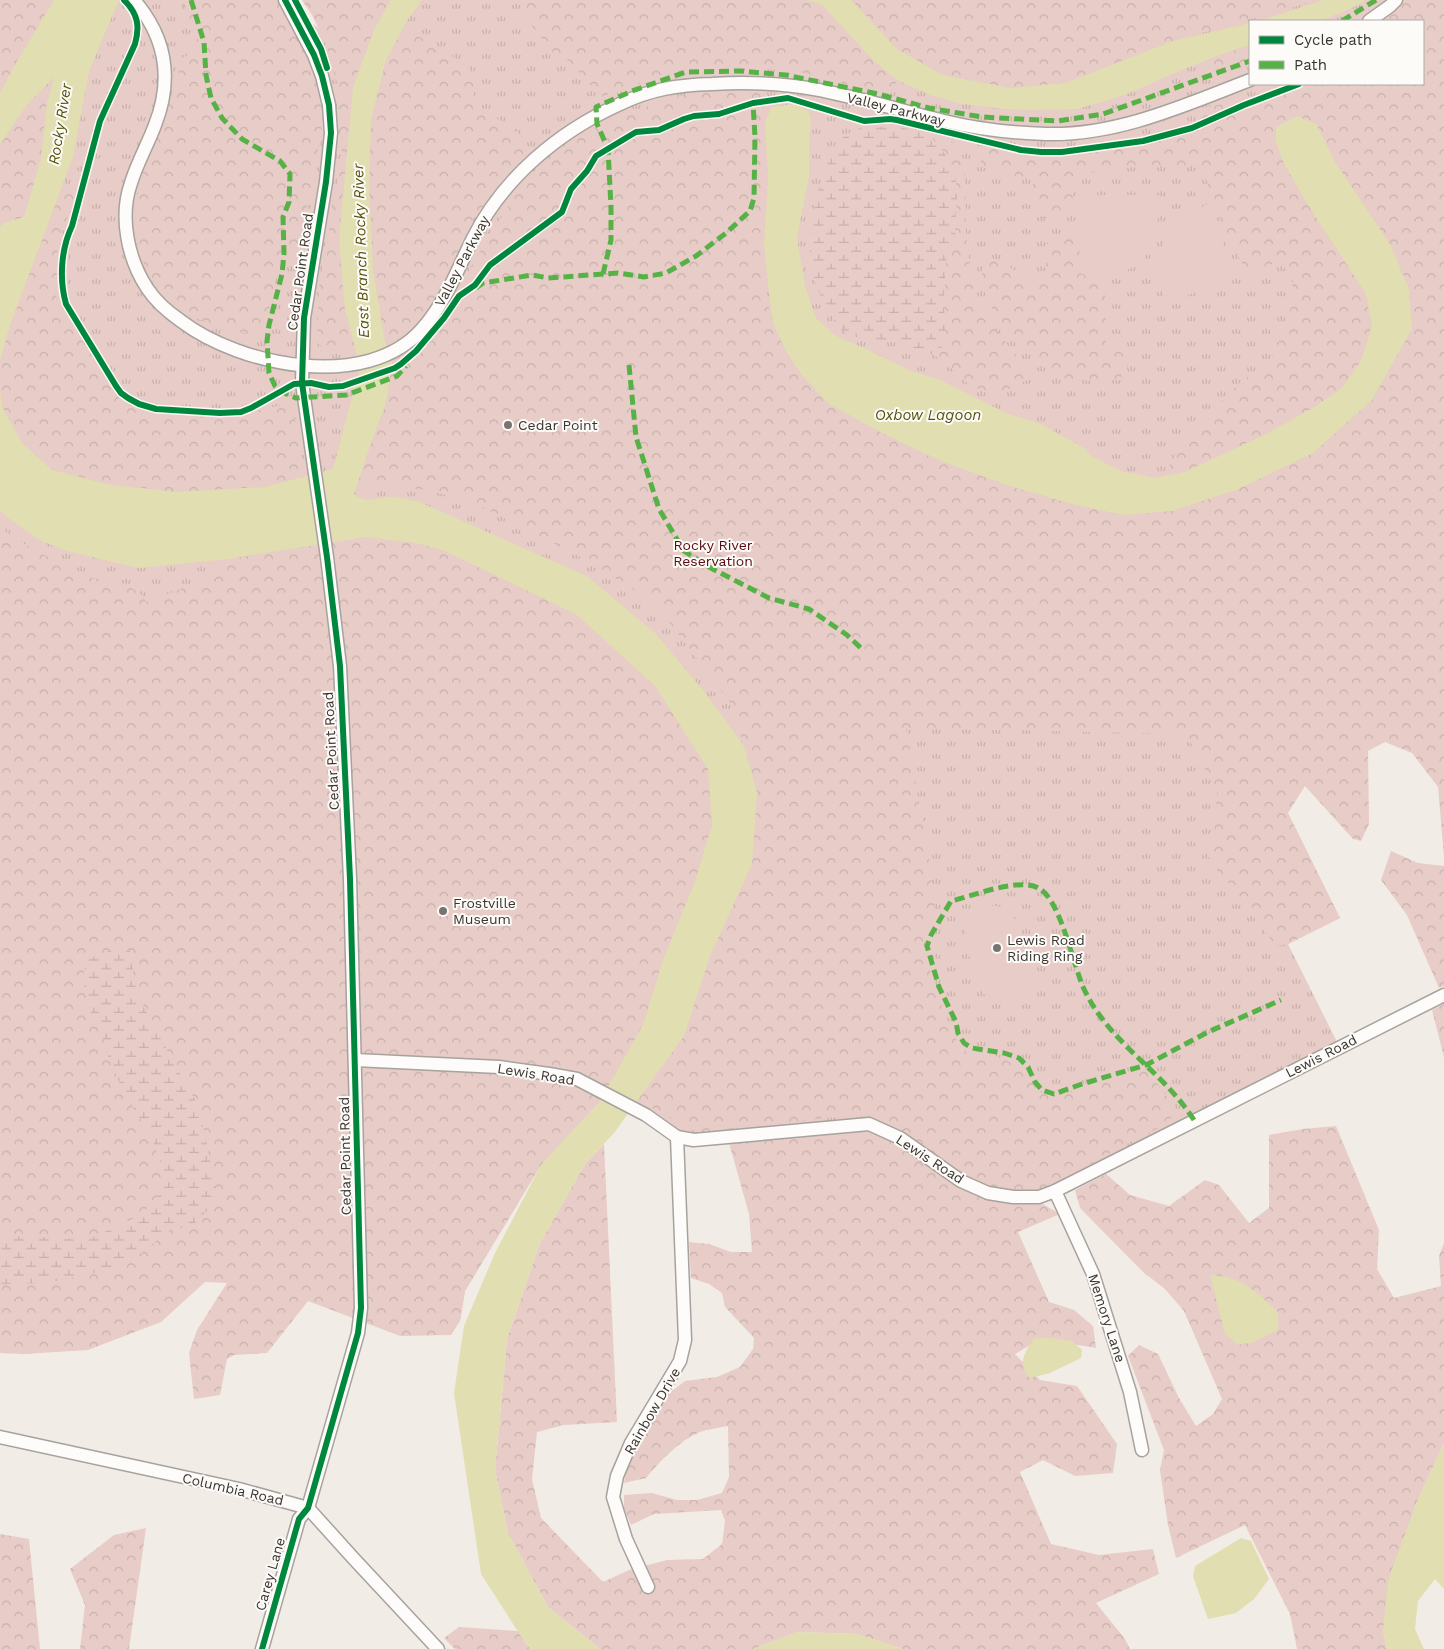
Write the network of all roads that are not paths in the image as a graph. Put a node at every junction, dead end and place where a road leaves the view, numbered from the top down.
1 (134, 0) edge
2 (285, 0) edge
3 (1396, 0) edge
4 (1370, 20) edge
5 (1249, 80) edge
6 (302, 365) junction
7 (1444, 994) edge
8 (355, 1060) junction
9 (678, 1137) junction
10 (1056, 1191) junction
11 (0, 1437) edge
12 (1142, 1450) dead end
13 (308, 1508) junction
14 (648, 1587) dead end
15 (262, 1649) edge
16 (438, 1649) edge

1 - 6 street, Valley Parkway
2 - 6 street, Cedar Point Road
3 - 4 street
5 - 6 street, Valley Parkway
6 - 8 street, Cedar Point Road
7 - 10 street, Lewis Road
8 - 9 street, Lewis Road
8 - 13 street, Cedar Point Road
9 - 10 street, Lewis Road
9 - 14 street, Rainbow Drive
10 - 12 street, Memory Lane
11 - 13 street, Columbia Road
13 - 15 street, Carey Lane
13 - 16 street

